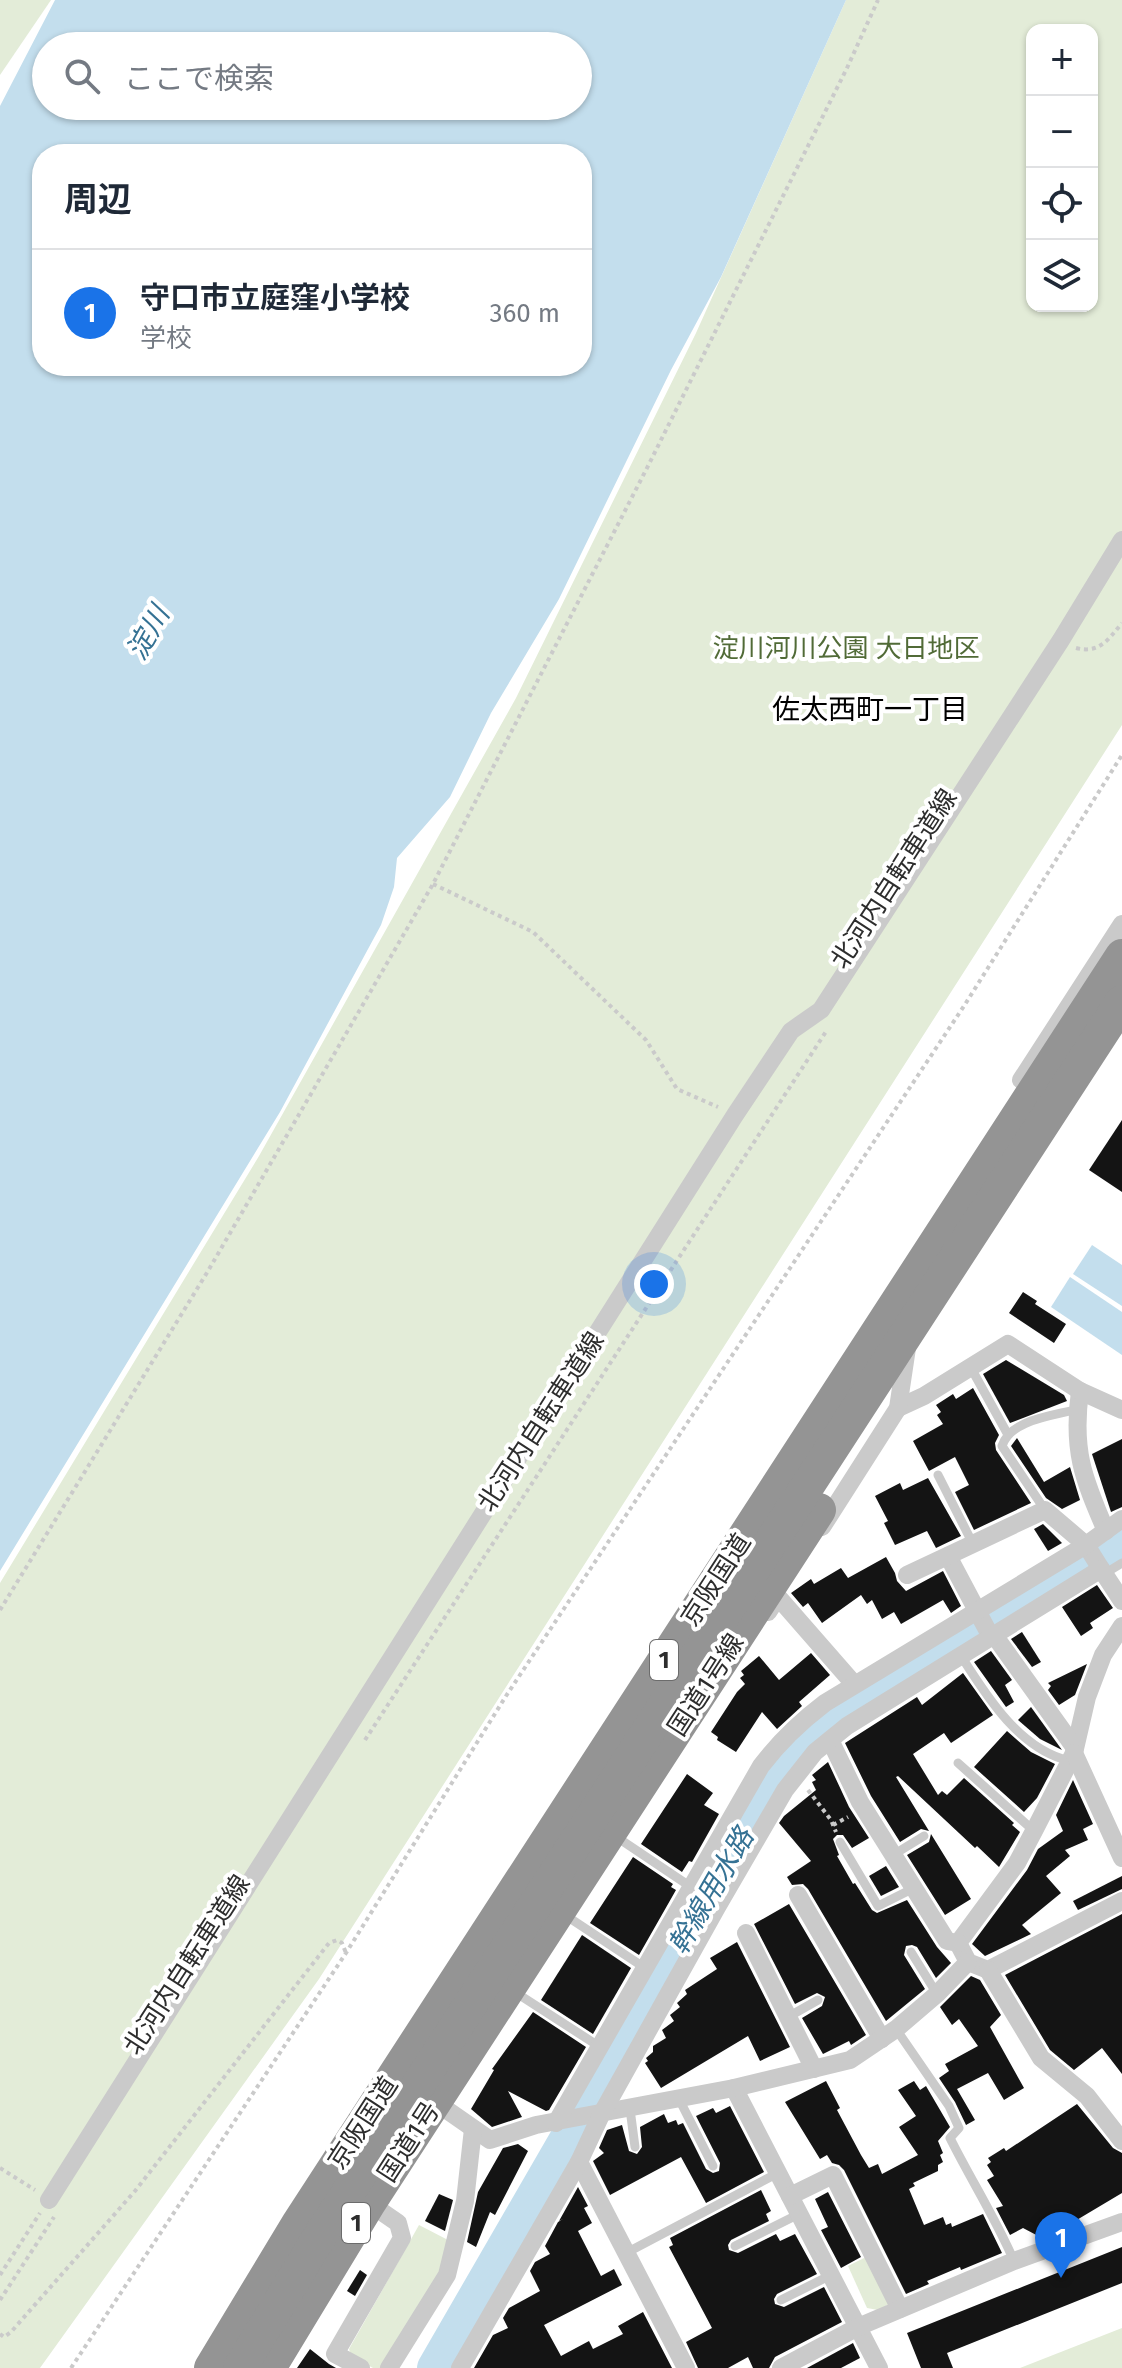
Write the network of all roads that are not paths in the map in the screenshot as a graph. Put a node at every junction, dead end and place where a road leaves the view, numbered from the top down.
1 (1122, 540) edge
2 (1122, 924) edge
3 (1122, 956) edge
4 (1122, 1002) edge
5 (942, 1277) junction
6 (971, 1368) junction
7 (1079, 1400) junction
8 (898, 1408) junction
9 (1122, 1410) edge
10 (1007, 1433) junction
11 (938, 1475) dead end
12 (1045, 1510) junction
13 (1122, 1519) edge
14 (1106, 1531) junction
15 (973, 1544) junction
16 (1087, 1547) junction
17 (948, 1556) junction
18 (1122, 1563) edge
19 (1101, 1570) junction
20 (907, 1575) dead end
21 (778, 1597) junction
22 (1122, 1601) edge
23 (977, 1613) junction
24 (1122, 1626) edge
25 (992, 1635) junction
26 (961, 1656) junction
27 (854, 1684) junction
28 (830, 1740) junction
29 (1073, 1754) junction
30 (958, 1763) dead end
31 (1034, 1831) junction
32 (924, 1836) dead end
33 (621, 1840) junction
34 (840, 1842) road end
35 (893, 1855) junction
36 (1122, 1858) edge
37 (692, 1888) junction
38 (914, 1888) junction
39 (798, 1895) dead end
40 (1122, 1901) edge
41 (571, 1919) junction
42 (746, 1933) dead end
43 (958, 1943) junction
44 (911, 1952) dead end
45 (968, 1962) junction
46 (645, 1968) junction
47 (988, 1970) junction
48 (937, 1994) junction
49 (521, 1996) junction
50 (818, 2000) dead end
51 (788, 2017) junction
52 (889, 2034) junction
53 (600, 2047) junction
54 (814, 2069) junction
55 (734, 2088) junction
56 (447, 2094) junction
57 (679, 2099) junction
58 (630, 2109) junction
59 (598, 2115) junction
60 (559, 2122) junction
61 (473, 2129) junction
62 (1122, 2141) edge
63 (635, 2147) dead end
64 (579, 2162) junction
65 (713, 2166) dead end
66 (778, 2173) junction
67 (790, 2196) junction
68 (55, 2203) road end
69 (369, 2203) junction
70 (799, 2214) junction
71 (1122, 2222) edge
72 (735, 2246) dead end
73 (626, 2253) junction
74 (1014, 2261) junction
75 (831, 2275) junction
76 (781, 2300) dead end
77 (900, 2309) junction
78 (858, 2327) junction
79 (876, 2367) edge
80 (211, 2368) edge
81 (240, 2368) edge
82 (269, 2368) edge
83 (361, 2368) edge
84 (389, 2368) edge
85 (460, 2368) edge
86 (686, 2368) edge
87 (781, 2368) edge

1 - 68 street, 北河内自転車道線
2 - 8 street
3 - 80 highway, 京阪国道 / 1, bridge
4 - 5 highway, 京阪国道 / 1, bridge
5 - 56 highway, 国道1号線 / 1, bridge
5 - 81 highway, 京阪国道 / 1, bridge
6 - 7 street
6 - 8 street
6 - 10 lane
7 - 9 street
7 - 10 lane
7 - 14 street
8 - 21 street
10 - 12 lane
11 - 15 lane
12 - 15 street
12 - 16 street
13 - 14 street
14 - 16 street
15 - 17 street
16 - 19 street
16 - 23 street
17 - 20 street
17 - 23 street
18 - 19 lane
19 - 22 street
19 - 25 street
21 - 27 street
21 - 33 street
23 - 25 street
23 - 27 street
24 - 29 street
25 - 26 street
25 - 29 street
26 - 28 street
26 - 29 lane
27 - 37 street
28 - 35 street
28 - 59 street
29 - 31 street
29 - 36 street
30 - 31 lane
31 - 43 street
32 - 35 lane
33 - 37 lane
33 - 41 street
34 - 38 lane
35 - 38 street
37 - 46 street
38 - 43 street
39 - 52 street
40 - 47 street
41 - 46 lane
41 - 49 street
42 - 51 street
43 - 45 street
44 - 48 lane
45 - 47 street
45 - 48 street
46 - 53 street
47 - 62 street
48 - 52 street
49 - 53 lane
49 - 56 street
50 - 51 lane
51 - 54 street
52 - 54 street
52 - 74 lane
53 - 60 street
54 - 55 street
55 - 57 street
55 - 66 street
56 - 61 street
56 - 69 highway, 国道1号 / 1
57 - 58 street
57 - 65 lane
58 - 59 street
58 - 63 lane
59 - 60 street
59 - 64 street
60 - 61 street
61 - 84 street
64 - 73 street
64 - 85 street
66 - 67 street
66 - 73 lane
67 - 70 street
67 - 77 street
69 - 82 highway, 国道1号 / 1
69 - 83 street
70 - 72 lane
70 - 75 street
71 - 74 street
73 - 86 street
74 - 77 street
75 - 76 lane
75 - 78 street
77 - 78 street
78 - 79 street
78 - 87 street

